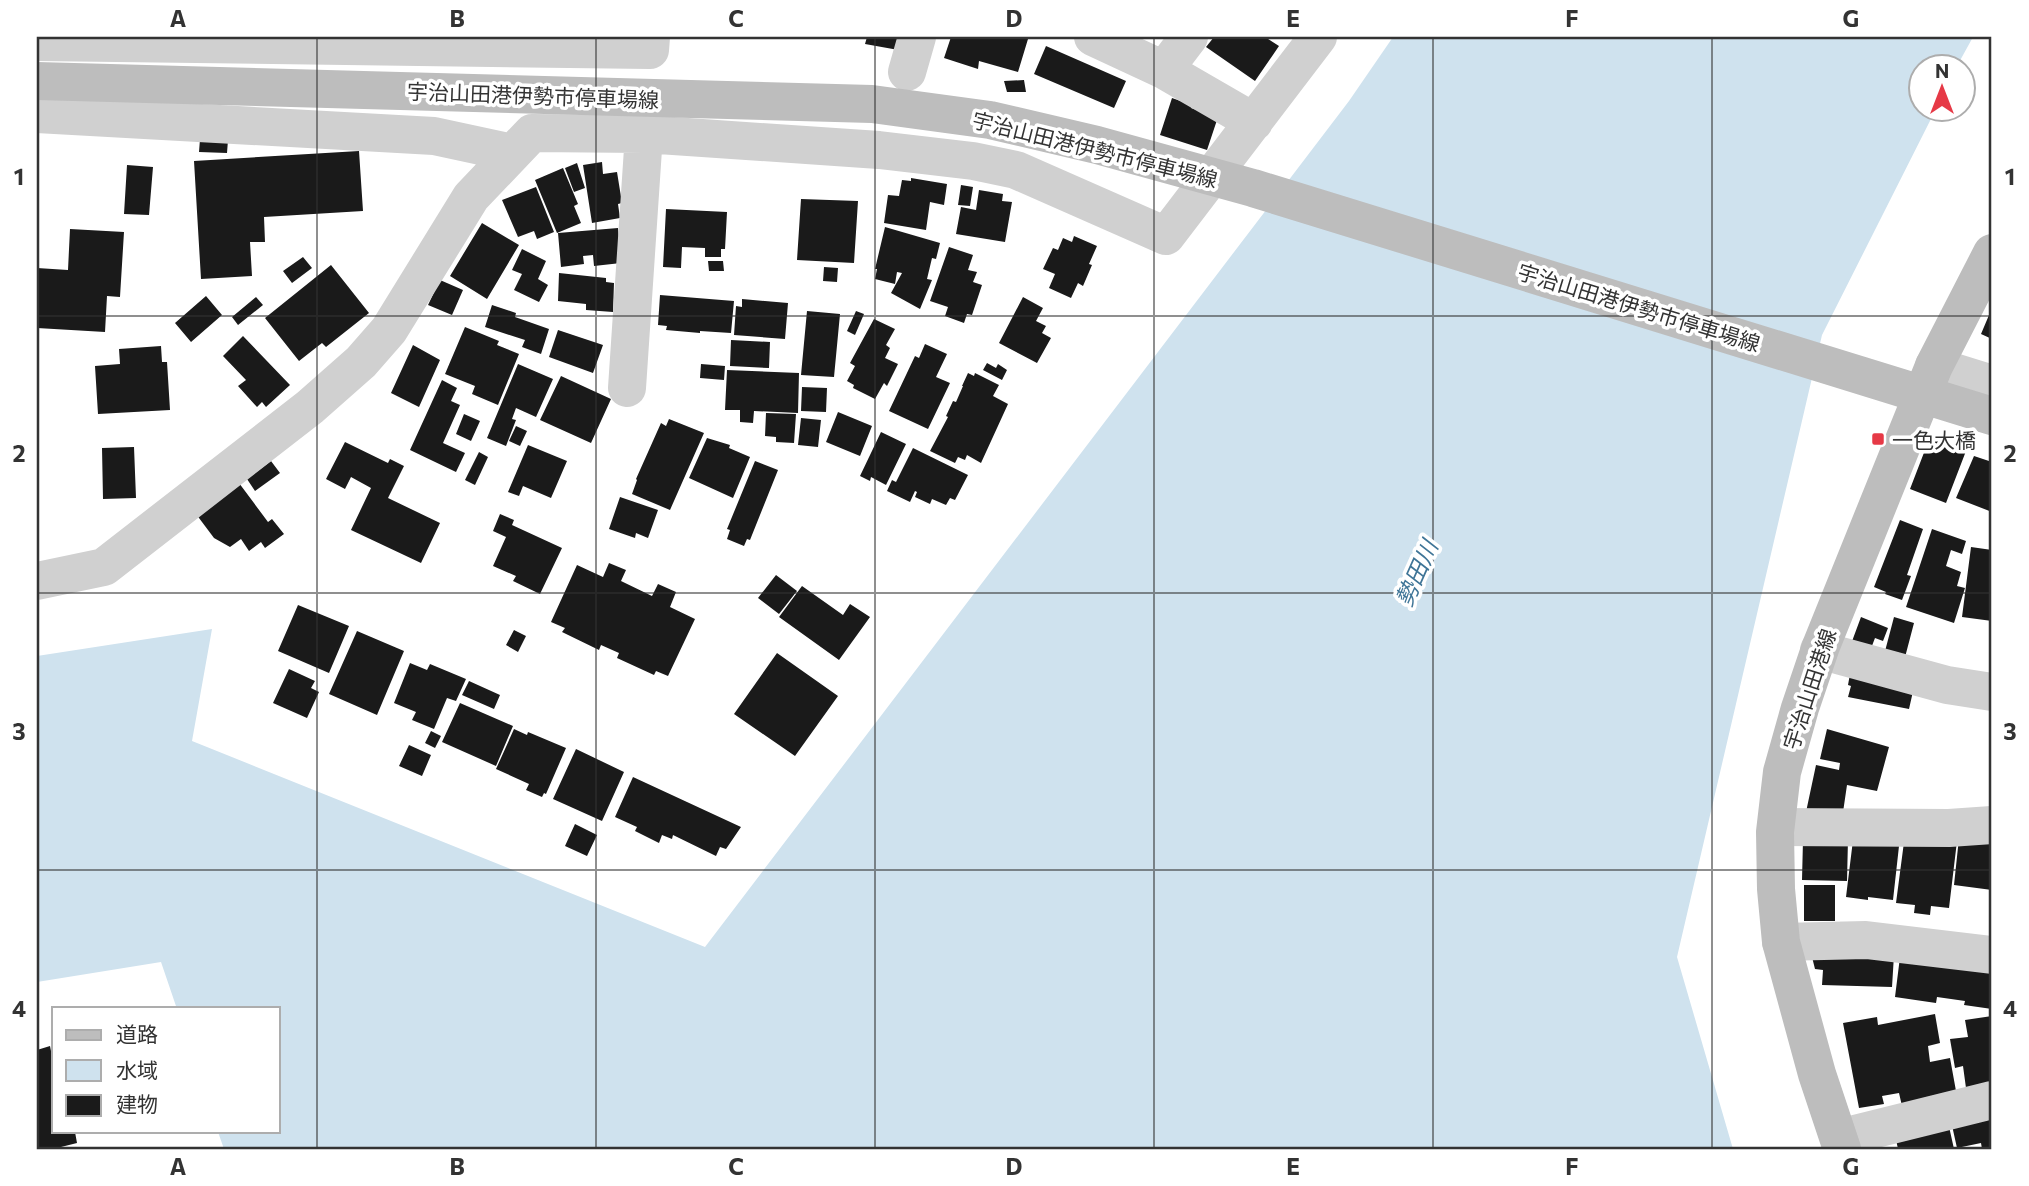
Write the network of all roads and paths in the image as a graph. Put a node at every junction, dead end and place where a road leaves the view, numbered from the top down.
1 (651, 37) edge
2 (1093, 37) edge
3 (1189, 37) edge
4 (1318, 37) edge
5 (37, 42) edge
6 (1164, 70) junction
7 (37, 81) edge
8 (37, 114) edge
9 (1254, 122) junction
10 (644, 134) junction
11 (513, 153) junction
12 (1992, 253) edge
13 (1934, 366) junction
14 (1992, 384) edge
15 (627, 388) dead end
16 (1992, 416) edge
17 (37, 581) edge
18 (1819, 650) junction
19 (1992, 692) edge
20 (1992, 825) edge
21 (1776, 827) junction
22 (1781, 942) junction
23 (1992, 955) edge
24 (1992, 1100) edge
25 (1840, 1144) edge

1 - 5 street
2 - 6 street
3 - 6 street
4 - 9 street
6 - 9 street
7 - 16 main road, 宇治山田港伊勢市停車場線
8 - 11 street
9 - 10 street
10 - 11 street
10 - 15 street
11 - 17 street
12 - 13 main road, 宇治山田港線
13 - 14 street
13 - 18 main road, 宇治山田港線
18 - 19 street
18 - 21 main road, 宇治山田港線
20 - 21 street
21 - 22 main road, 宇治山田港線
22 - 23 street
22 - 25 main road, 宇治山田港線
24 - 25 street

